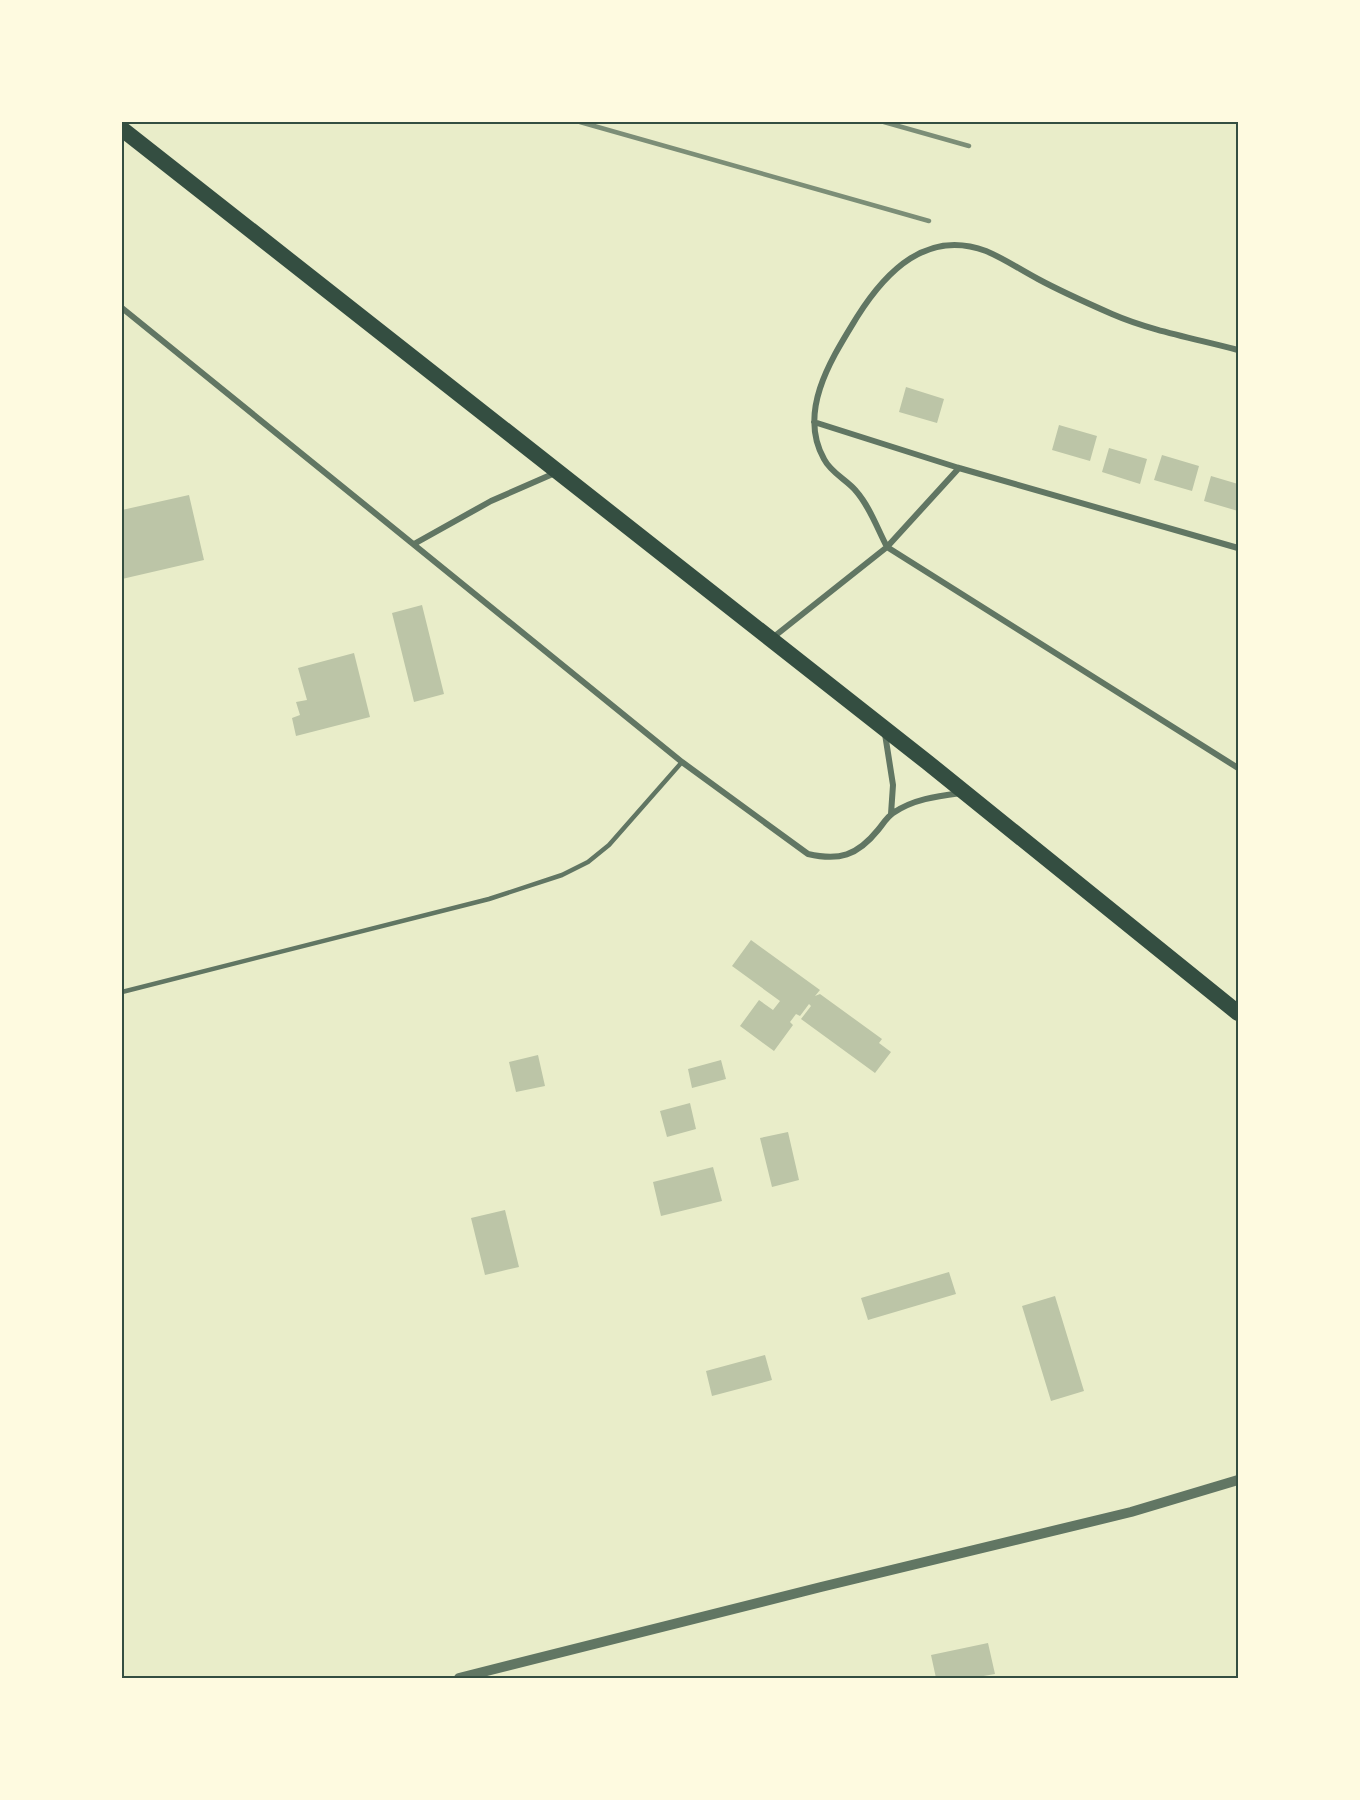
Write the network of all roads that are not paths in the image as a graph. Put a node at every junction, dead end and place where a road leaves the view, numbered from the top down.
1 (122, 129) edge
2 (122, 308) edge
3 (1239, 350) edge
4 (814, 422) junction
5 (959, 468) junction
6 (558, 472) junction
7 (414, 544) junction
8 (887, 547) junction
9 (1239, 548) edge
10 (770, 639) junction
11 (884, 729) junction
12 (682, 762) junction
13 (1239, 768) edge
14 (964, 793) junction
15 (891, 814) junction
16 (122, 992) edge
17 (1239, 1013) edge
18 (1239, 1480) edge
19 (459, 1678) edge

1 - 6 highway
2 - 7 street
3 - 4 street
4 - 5 street
4 - 8 street
5 - 8 street
5 - 9 street
6 - 7 street
6 - 10 highway
7 - 12 street
8 - 10 street
8 - 13 street
10 - 11 highway
11 - 14 highway
11 - 15 street
12 - 15 street
12 - 16 lane
14 - 15 street
14 - 17 highway
18 - 19 street

